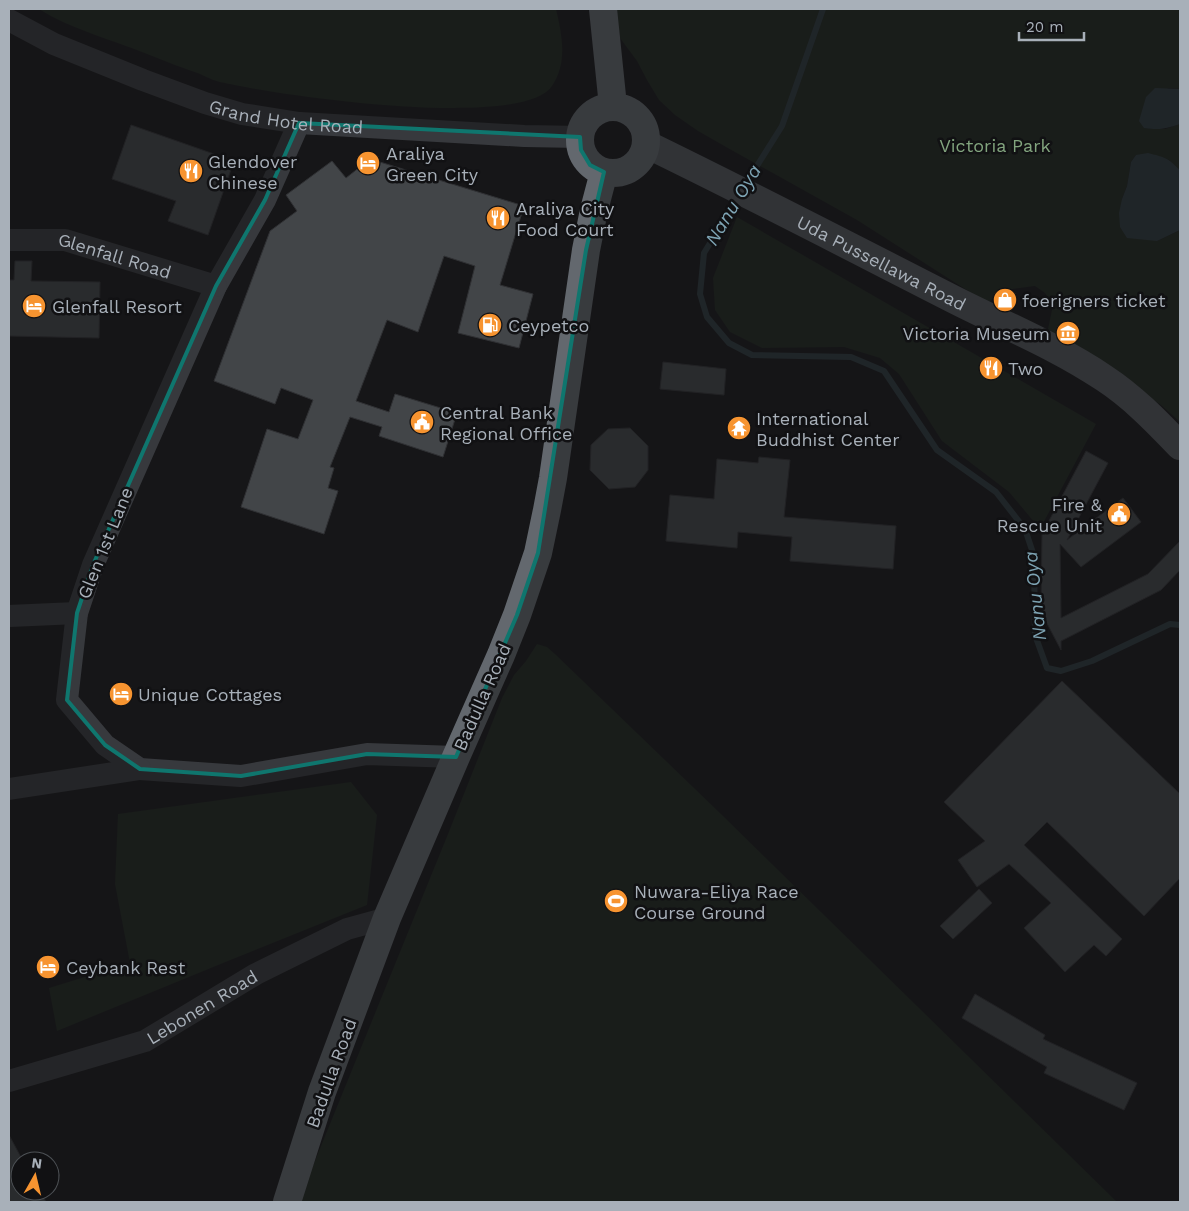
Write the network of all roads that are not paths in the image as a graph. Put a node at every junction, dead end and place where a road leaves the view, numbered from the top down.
1 (603, 9) edge
2 (9, 20) edge
3 (613, 106) junction
4 (299, 124) junction
5 (580, 137) junction
6 (646, 144) junction
7 (604, 172) junction
8 (9, 240) edge
9 (216, 286) junction
10 (1180, 446) edge
11 (77, 613) junction
12 (9, 616) edge
13 (456, 757) junction
14 (140, 769) junction
15 (9, 789) edge
16 (387, 918) junction
17 (9, 1081) edge
18 (287, 1202) edge

1 - 3 highway
2 - 4 street, Grand Hotel Road
3 - 5 highway
3 - 6 highway
4 - 5 street, Grand Hotel Road
4 - 9 street, Glen 1st Lane
5 - 7 highway
6 - 7 highway
6 - 10 main road, Uda Pussellawa Road
7 - 13 highway, Badulla Road
8 - 9 street, Glenfall Road
9 - 11 street, Glen 1st Lane
11 - 12 street
11 - 14 street, Glen 1st Lane
13 - 14 street
13 - 16 highway, Badulla Road
14 - 15 street
16 - 17 street, Lebonen Road
16 - 18 highway, Badulla Road

